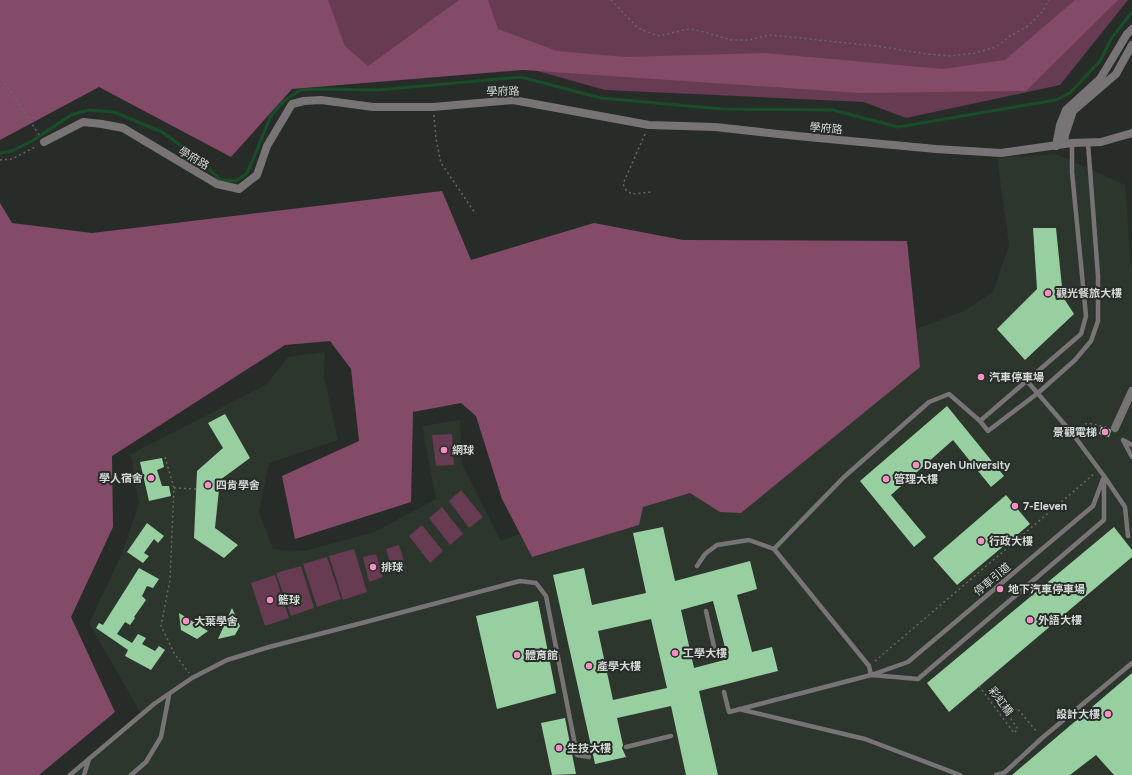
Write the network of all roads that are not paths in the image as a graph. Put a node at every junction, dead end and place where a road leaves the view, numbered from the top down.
1 (1132, 28) edge
2 (1132, 45) edge
3 (1132, 133) edge
4 (44, 142) road end
5 (1088, 143) junction
6 (1064, 144) junction
7 (1027, 381) junction
8 (1132, 391) edge
9 (1038, 392) junction
10 (980, 421) junction
11 (1115, 428) road end
12 (1132, 445) edge
13 (1132, 457) edge
14 (1104, 476) junction
15 (1128, 536) dead end
16 (774, 549) junction
17 (697, 566) dead end
18 (706, 611) dead end
19 (715, 651) dead end
20 (1132, 663) edge
21 (871, 675) junction
22 (724, 692) dead end
23 (168, 695) junction
24 (737, 709) junction
25 (671, 736) dead end
26 (626, 747) dead end
27 (589, 757) dead end
28 (89, 759) junction
29 (70, 775) edge
30 (84, 775) edge
31 (131, 775) edge
32 (960, 775) edge
33 (996, 775) edge

1 - 6 street
2 - 6 street
3 - 5 street, 學府路
4 - 6 street, 學府路
5 - 6 street, 學府路
5 - 9 lane
6 - 7 lane
7 - 9 lane
7 - 10 lane
8 - 11 street
9 - 10 lane
9 - 14 lane
10 - 16 lane
12 - 13 lane
14 - 15 lane
14 - 21 lane, 停車引道
14 - 21 lane
16 - 17 lane
16 - 21 lane
18 - 19 lane
20 - 33 lane
21 - 24 lane
22 - 24 lane
23 - 27 lane
23 - 28 lane
23 - 31 lane
24 - 32 lane
25 - 26 lane
28 - 29 lane
28 - 30 lane

